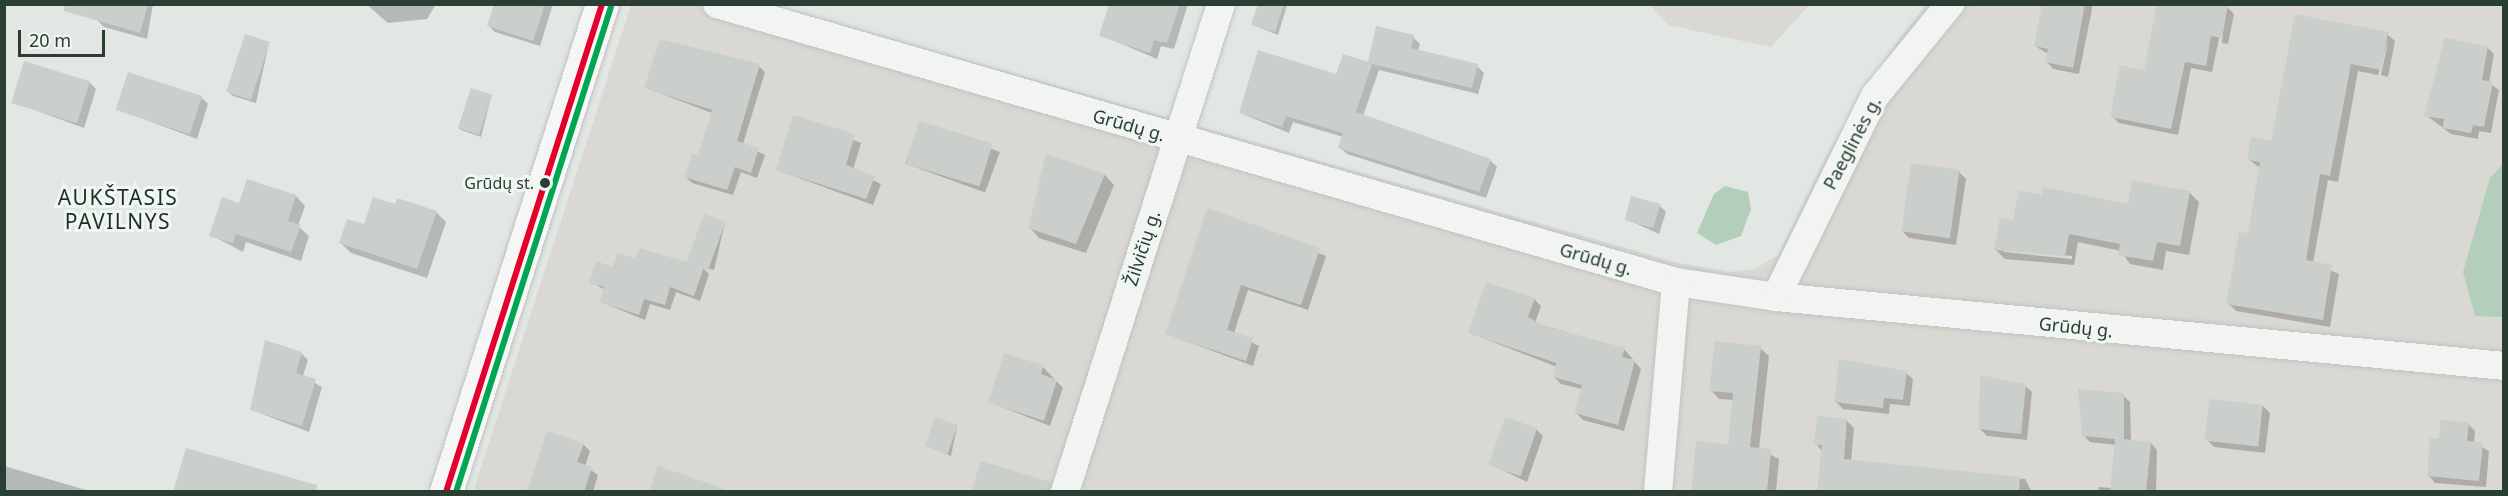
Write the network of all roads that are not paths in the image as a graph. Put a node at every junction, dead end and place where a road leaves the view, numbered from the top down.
1 (602, 4) edge
2 (717, 4) edge
3 (1221, 4) edge
4 (1950, 4) edge
5 (1177, 139) junction
6 (1676, 282) junction
7 (1776, 297) junction
8 (2504, 366) edge
9 (446, 492) edge
10 (1065, 492) edge
11 (1658, 492) edge

1 - 9 street
2 - 5 street, Grūdų g.
3 - 5 street, Žilvičių g.
4 - 7 street, Paeglinės g.
5 - 6 street, Grūdų g.
5 - 10 street, Žilvičių g.
6 - 7 street, Grūdų g.
6 - 11 street
7 - 8 street, Grūdų g.

